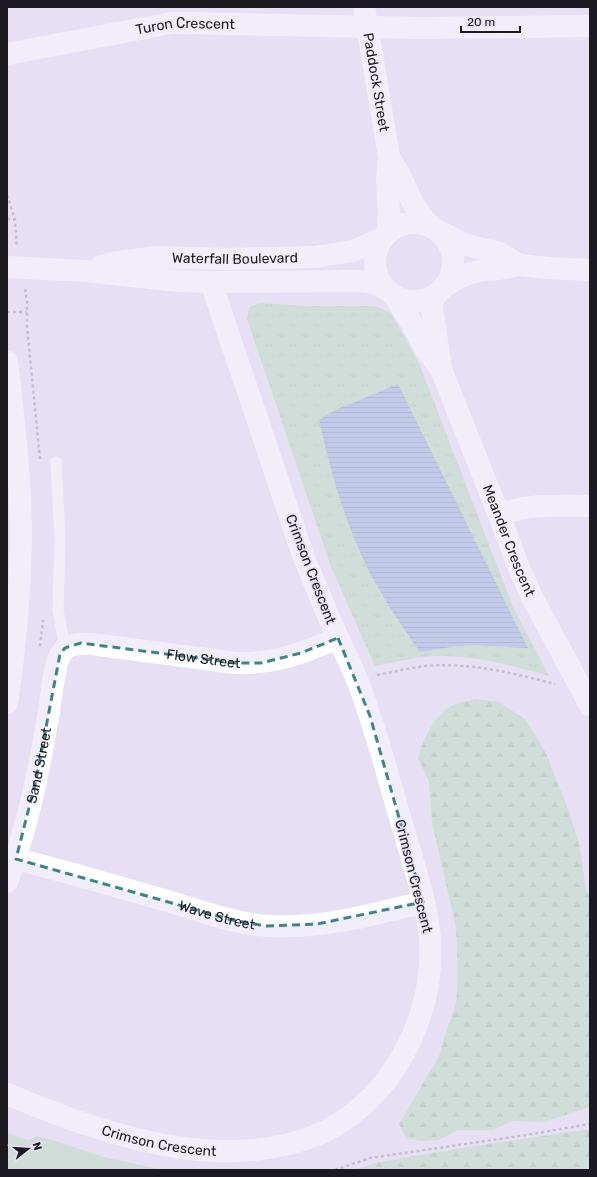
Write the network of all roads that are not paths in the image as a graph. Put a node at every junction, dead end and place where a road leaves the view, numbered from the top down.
1 (365, 17) edge
2 (590, 26) edge
3 (7, 54) edge
4 (389, 157) junction
5 (433, 228) junction
6 (386, 236) junction
7 (519, 265) junction
8 (7, 267) edge
9 (590, 270) edge
10 (86, 271) junction
11 (211, 282) junction
12 (440, 291) junction
13 (389, 292) junction
14 (7, 362) edge
15 (441, 369) junction
16 (56, 462) dead end
17 (590, 506) edge
18 (500, 515) junction
19 (338, 638) junction
20 (65, 648) junction
21 (7, 703) edge
22 (590, 705) edge
23 (16, 859) junction
24 (7, 882) edge
25 (423, 902) junction
26 (7, 1094) edge

1 - 2 street, Turon Crescent
1 - 3 street, Turon Crescent
1 - 4 street, Paddock Street
4 - 5 street, Paddock Street
4 - 6 street, Paddock Street
5 - 6 street
5 - 7 street
5 - 12 street
6 - 10 street, Waterfall Boulevard
6 - 13 street
7 - 9 street
7 - 12 street
8 - 10 street, Waterfall Boulevard
10 - 11 street, Waterfall Boulevard
11 - 13 street, Waterfall Boulevard
11 - 19 street, Crimson Crescent
12 - 13 street
12 - 15 street, Meander Crescent
13 - 15 street, Meander Crescent
14 - 21 street
15 - 18 street, Meander Crescent
16 - 20 lane
17 - 18 street
18 - 22 street, Meander Crescent
19 - 20 street, Flow Street
19 - 25 street, Crimson Crescent
20 - 23 street, Sand Street
23 - 24 street, Sand Street
23 - 25 street, Wave Street
25 - 26 street, Crimson Crescent

